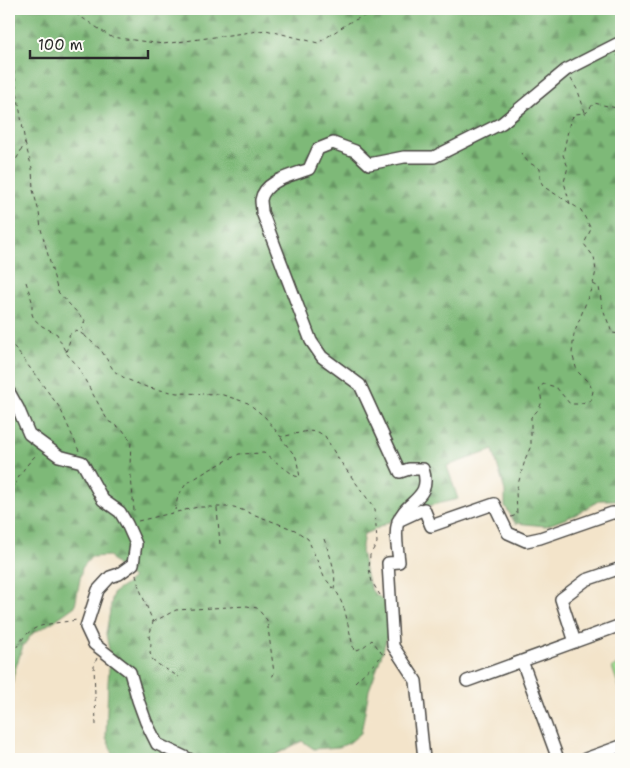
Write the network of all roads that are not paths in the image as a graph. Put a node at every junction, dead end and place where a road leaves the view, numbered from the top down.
1 (621, 46) edge
2 (9, 392) edge
3 (621, 513) edge
4 (398, 521) junction
5 (621, 568) edge
6 (621, 625) edge
7 (575, 642) junction
8 (522, 661) junction
9 (467, 681) dead end
10 (621, 746) edge
11 (189, 759) edge
12 (424, 759) edge
13 (558, 759) edge
14 (585, 759) edge

1 - 4 street
2 - 11 street
3 - 4 street
4 - 12 street
5 - 7 street
6 - 7 street
7 - 8 street
8 - 9 street
8 - 13 street
10 - 14 street

